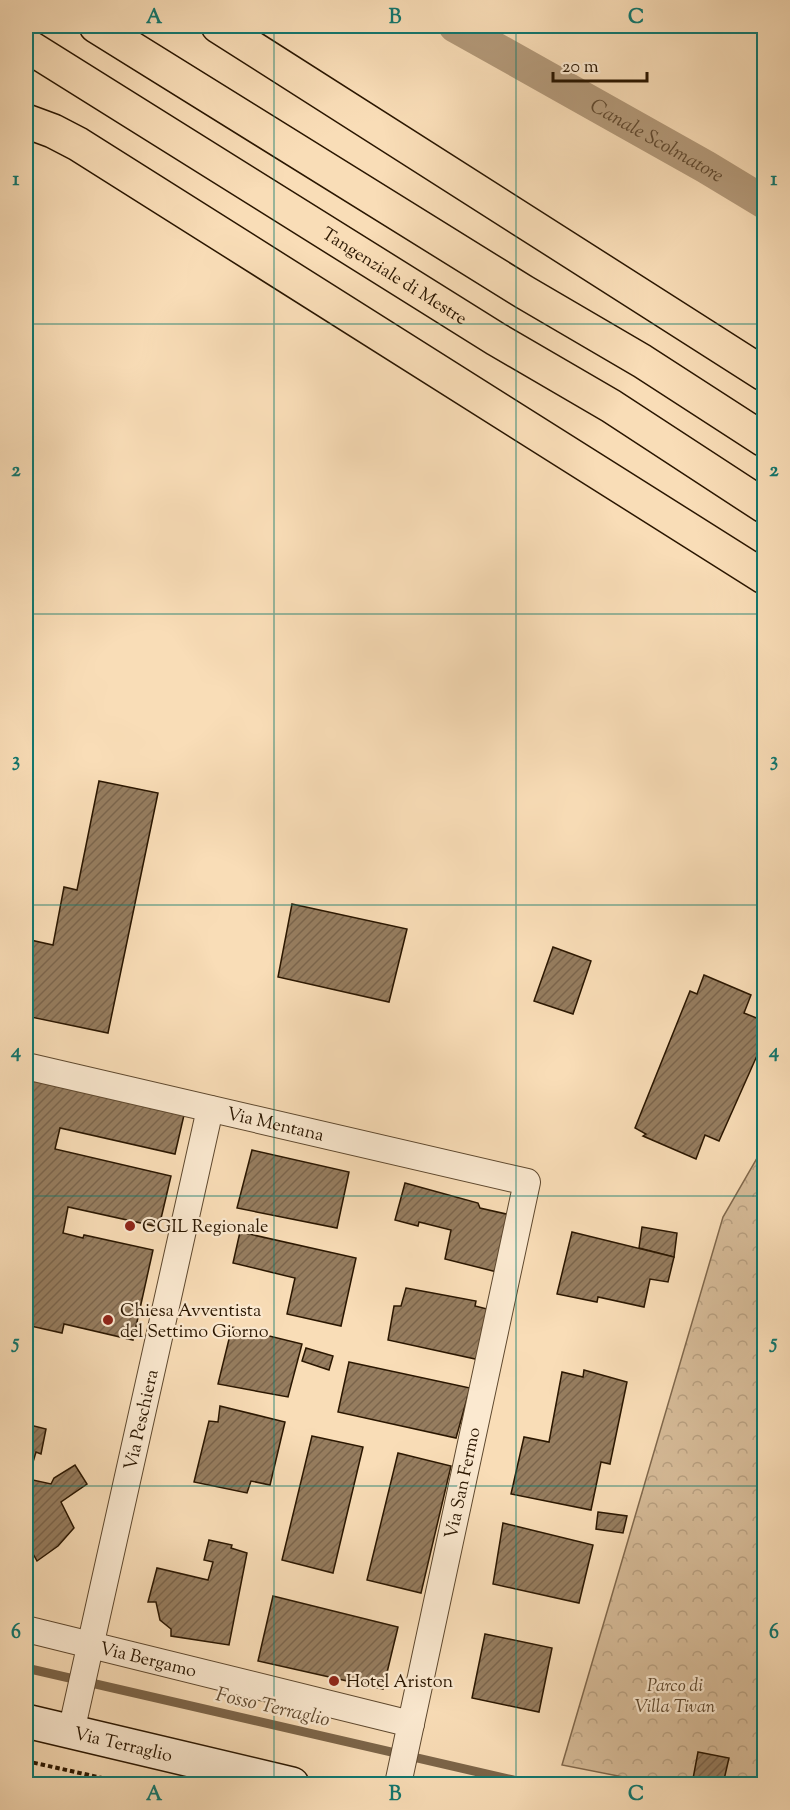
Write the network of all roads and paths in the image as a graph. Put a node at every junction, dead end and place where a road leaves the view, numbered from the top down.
1 (96, 26) edge
2 (218, 26) edge
3 (26, 45) edge
4 (26, 121) edge
5 (765, 374) edge
6 (765, 440) edge
7 (765, 506) edge
8 (765, 577) edge
9 (26, 1066) edge
10 (210, 1108) junction
11 (527, 1182) joint
12 (26, 1629) edge
13 (89, 1656) junction
14 (75, 1718) junction
15 (26, 1721) edge
16 (409, 1734) junction
17 (26, 1761) edge
18 (399, 1780) edge
19 (129, 1785) edge
20 (292, 1785) edge

1 - 6 highway
2 - 5 highway
3 - 7 highway, Tangenziale di Mestre
4 - 8 highway
9 - 10 street, Via Mentana
10 - 11 street, Via Mentana
10 - 13 street, Via Peschiera
11 - 16 street, Via San Fermo
12 - 13 street, Via Bergamo
13 - 14 street, Via Peschiera
13 - 16 street, Via Bergamo
14 - 15 main road, Via Terraglio
14 - 20 main road, Via Terraglio
16 - 18 street, Via San Fermo
17 - 19 path

